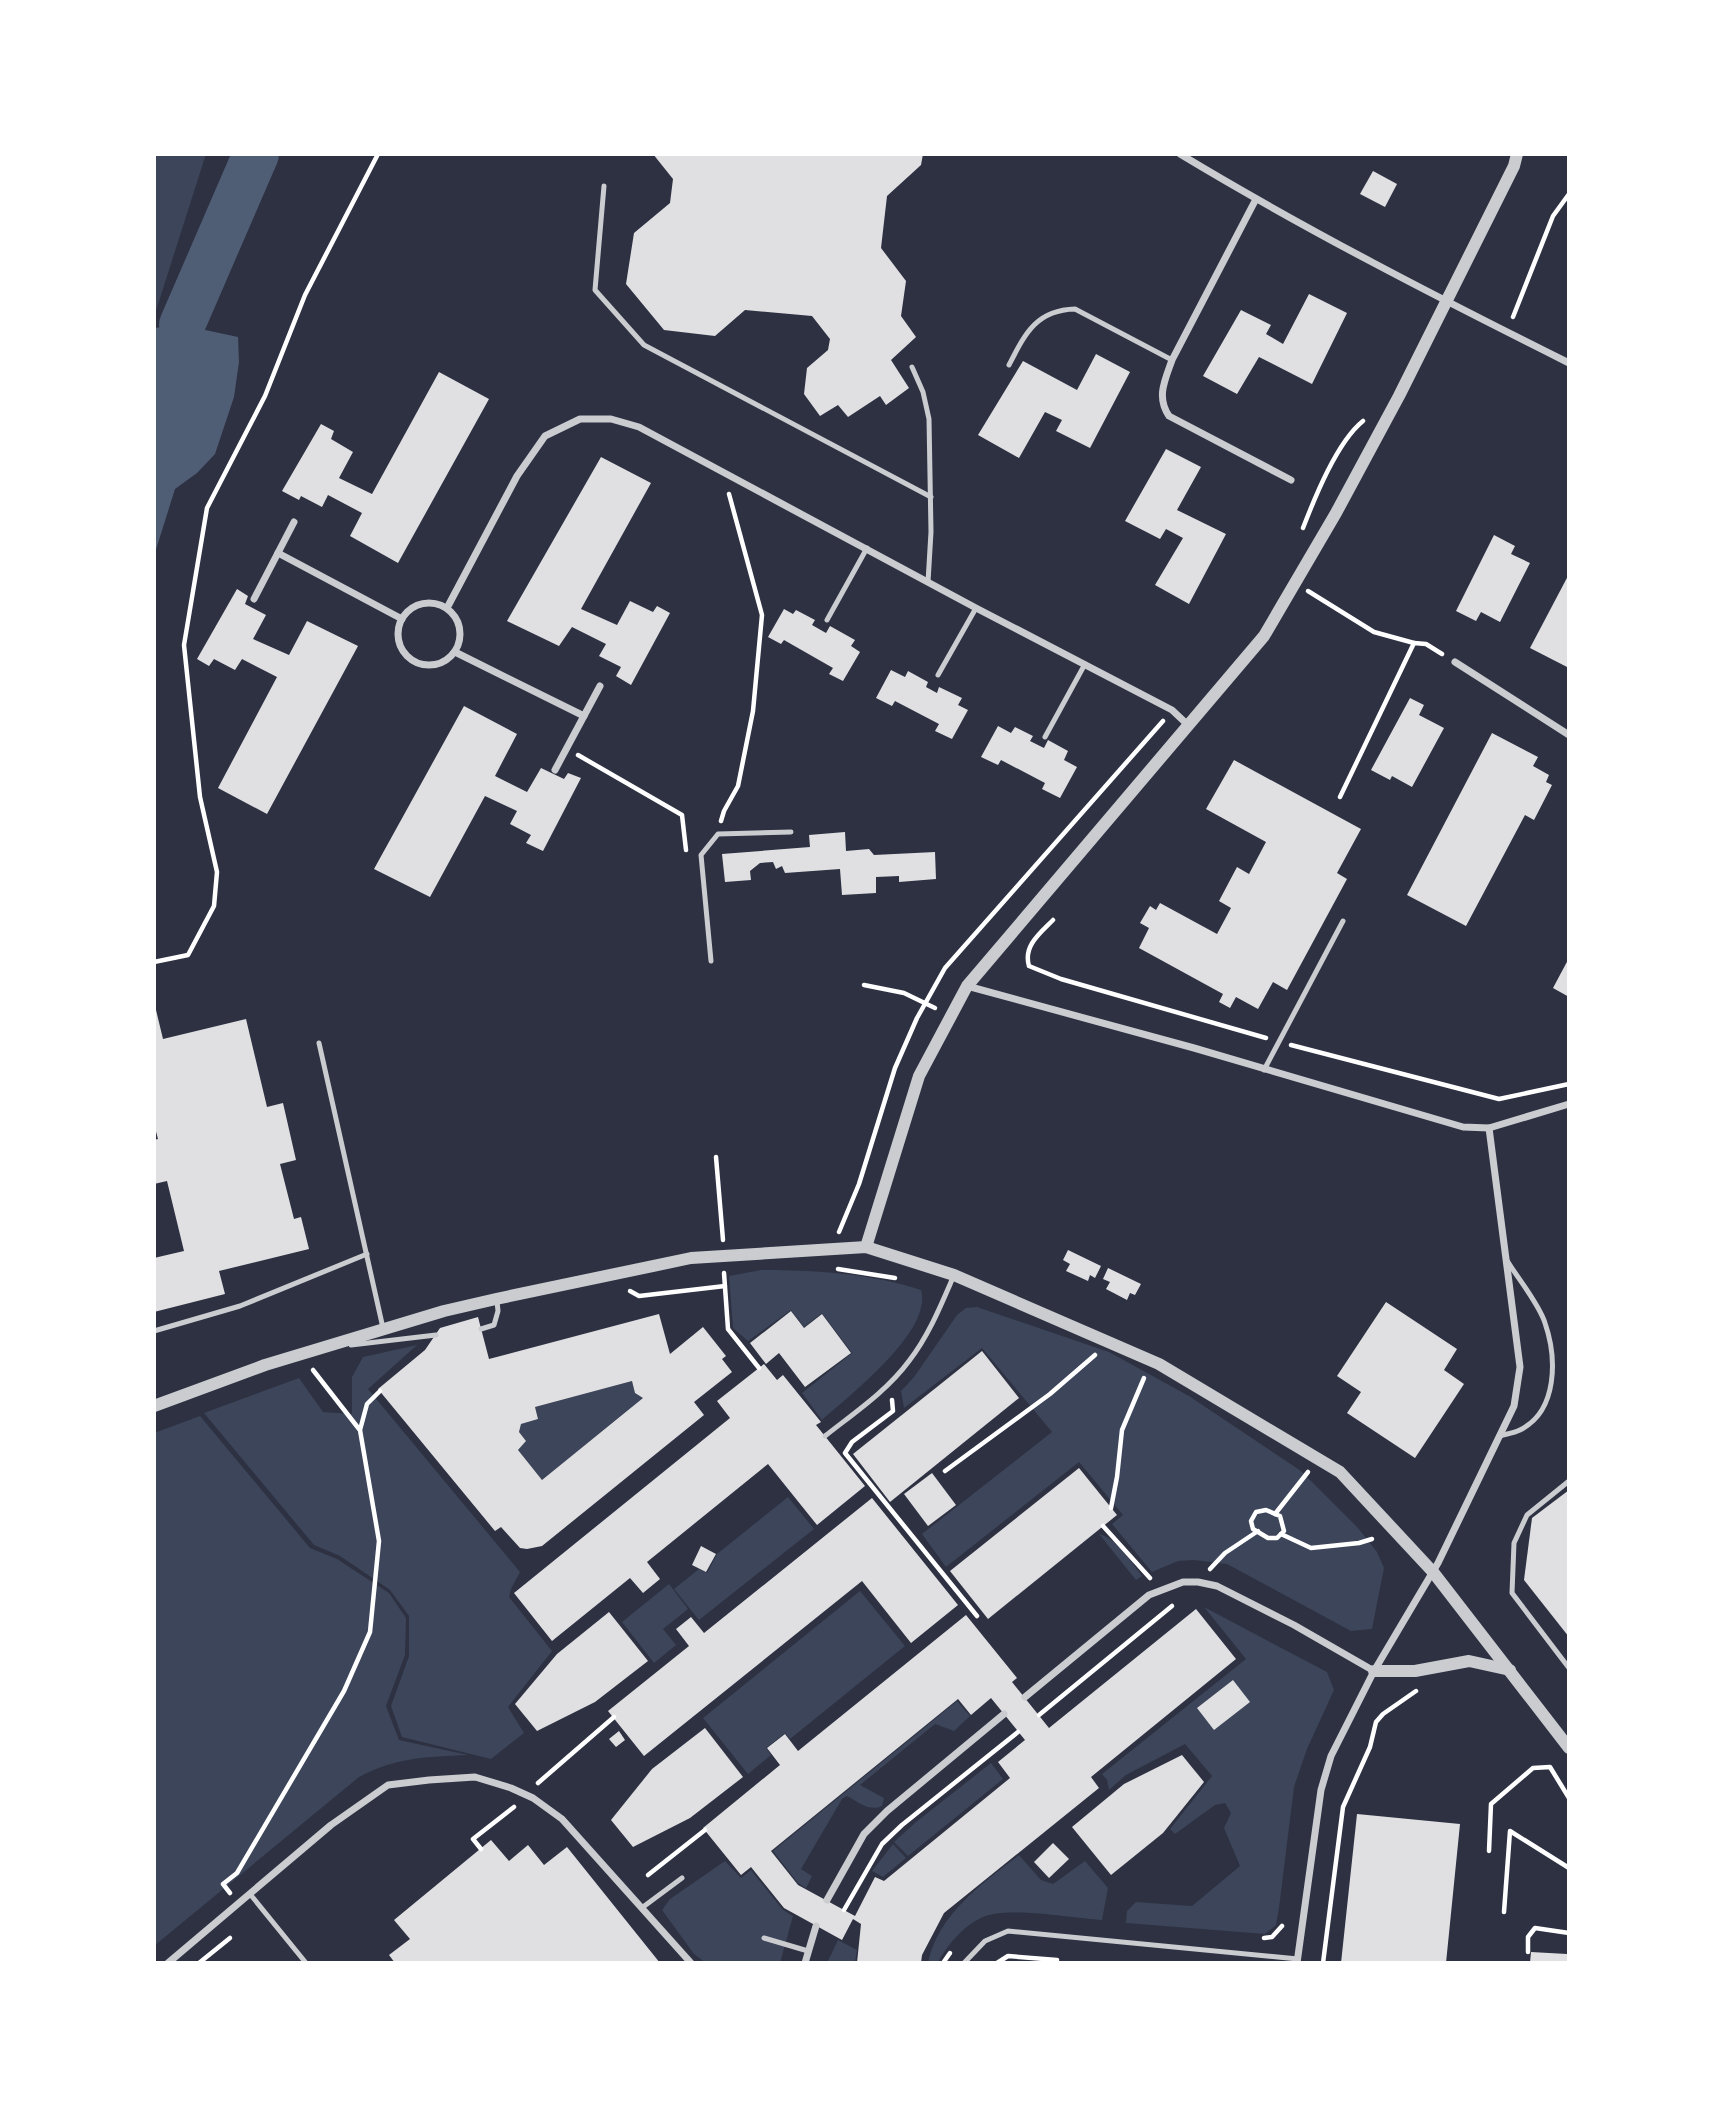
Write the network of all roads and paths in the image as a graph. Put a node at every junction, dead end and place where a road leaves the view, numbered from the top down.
1 (378, 154) edge
2 (1180, 154) edge
3 (1517, 154) edge
4 (604, 186) dead end
5 (1569, 194) edge
6 (1256, 200) junction
7 (1446, 301) junction
8 (1506, 332) junction
9 (1172, 360) junction
10 (1569, 363) edge
11 (1009, 365) dead end
12 (912, 367) dead end
13 (1368, 416) dead end
14 (723, 473) junction
15 (1291, 481) dead end
16 (931, 497) junction
17 (294, 522) dead end
18 (1297, 539) dead end
19 (866, 548) junction
20 (278, 554) junction
21 (928, 582) junction
22 (1296, 583) junction
23 (254, 599) dead end
24 (447, 608) junction
25 (976, 608) junction
26 (401, 619) junction
27 (827, 620) dead end
28 (1413, 643) junction
29 (455, 652) junction
30 (1455, 662) joint
31 (1085, 664) junction
32 (938, 675) dead end
33 (600, 686) dead end
34 (584, 716) junction
35 (1189, 726) junction
36 (1569, 735) edge
37 (1045, 737) dead end
38 (600, 766) dead end
39 (555, 770) dead end
40 (1340, 797) dead end
41 (682, 815) dead end
42 (791, 832) dead end
43 (718, 834) junction
44 (1053, 920) dead end
45 (1343, 921) dead end
46 (711, 961) dead end
47 (154, 962) edge
48 (864, 985) dead end
49 (967, 986) junction
50 (951, 1017) junction
51 (1280, 1042) junction
52 (319, 1043) dead end
53 (1264, 1070) junction
54 (1569, 1084) edge
55 (1569, 1104) edge
56 (1489, 1128) junction
57 (716, 1157) dead end
58 (866, 1247) junction
59 (367, 1254) junction
60 (723, 1255) junction
61 (1504, 1257) junction
62 (954, 1275) junction
63 (496, 1298) junction
64 (481, 1329) dead end
65 (154, 1331) edge
66 (384, 1331) junction
67 (436, 1335) dead end
68 (1108, 1342) junction
69 (327, 1347) junction
70 (311, 1366) dead end
71 (759, 1368) dead end
72 (1149, 1368) dead end
73 (885, 1386) junction
74 (380, 1391) dead end
75 (154, 1406) edge
76 (360, 1430) junction
77 (825, 1436) dead end
78 (1499, 1436) junction
79 (945, 1471) dead end
80 (1309, 1471) dead end
81 (1569, 1480) edge
82 (1111, 1508) dead end
83 (1275, 1514) junction
84 (1103, 1526) dead end
85 (1258, 1531) junction
86 (1281, 1534) junction
87 (1372, 1539) dead end
88 (1210, 1569) dead end
89 (1433, 1572) junction
90 (1150, 1579) dead end
91 (1179, 1603) dead end
92 (977, 1616) dead end
93 (1569, 1668) edge
94 (1510, 1670) junction
95 (1374, 1671) junction
96 (1420, 1688) dead end
97 (1024, 1697) dead end
98 (1004, 1714) dead end
99 (1039, 1715) dead end
100 (614, 1717) dead end
101 (1018, 1732) dead end
102 (1569, 1748) edge
103 (543, 1779) dead end
104 (1569, 1798) edge
105 (509, 1812) dead end
106 (705, 1830) dead end
107 (481, 1849) dead end
108 (1489, 1851) dead end
109 (1569, 1868) edge
110 (648, 1875) dead end
111 (682, 1878) dead end
112 (230, 1893) dead end
113 (250, 1894) junction
114 (827, 1900) dead end
115 (643, 1907) junction
116 (844, 1910) dead end
117 (1504, 1912) dead end
118 (816, 1926) dead end
119 (1569, 1933) edge
120 (230, 1938) dead end
121 (764, 1938) dead end
122 (808, 1951) junction
123 (1528, 1952) dead end
124 (1057, 1960) dead end
125 (1298, 1961) edge
126 (167, 1963) edge
127 (199, 1963) edge
128 (306, 1963) edge
129 (691, 1963) edge
130 (805, 1963) edge
131 (964, 1963) edge
132 (997, 1963) edge
133 (1323, 1963) edge

1 - 47 path
2 - 6 street
3 - 7 street
4 - 16 lane
5 - 8 path
6 - 7 street
6 - 9 street
7 - 8 street
7 - 22 street
8 - 10 street
9 - 11 lane
9 - 15 street
12 - 16 lane
13 - 18 path
14 - 19 street
14 - 24 street
14 - 43 path
16 - 21 lane
17 - 20 street
19 - 21 street
19 - 27 lane
20 - 23 street
20 - 26 street
21 - 25 street
22 - 28 path
22 - 35 street
24 - 26 street
24 - 29 street
25 - 31 street
25 - 32 lane
26 - 29 street
28 - 30 path
28 - 40 path
29 - 34 street
30 - 36 street
31 - 35 street
31 - 37 lane
33 - 34 street
34 - 39 street
35 - 49 street
38 - 41 path
42 - 43 lane
43 - 46 lane
44 - 51 path
45 - 51 lane
48 - 50 path
49 - 50 street
49 - 53 street
50 - 58 street
51 - 53 lane
51 - 54 path
52 - 59 lane
53 - 56 street
55 - 56 street
56 - 61 street
57 - 60 path
58 - 60 street
58 - 62 street
59 - 65 lane
59 - 66 lane
60 - 63 street
60 - 71 path
61 - 78 street
61 - 78 lane
62 - 68 street
62 - 73 lane
63 - 64 lane
63 - 66 street
66 - 69 street
67 - 69 lane
68 - 79 path
68 - 89 street
69 - 75 street
70 - 76 path
72 - 82 path
73 - 77 lane
73 - 92 path
74 - 76 path
76 - 112 path
78 - 89 street
80 - 83 path
81 - 93 lane
83 - 85 path
83 - 86 path
84 - 90 path
85 - 86 path
85 - 88 path
86 - 87 path
89 - 94 street
89 - 95 street
91 - 99 path
94 - 95 street
94 - 102 street
95 - 97 street
95 - 125 street
96 - 133 path
98 - 114 street
100 - 103 path
101 - 116 path
104 - 108 path
105 - 107 path
106 - 110 path
109 - 117 path
111 - 115 lane
113 - 115 street
113 - 126 street
113 - 128 lane
115 - 129 street
118 - 122 street
119 - 123 path
120 - 127 path
121 - 122 lane
122 - 130 street
124 - 132 path
125 - 131 lane

